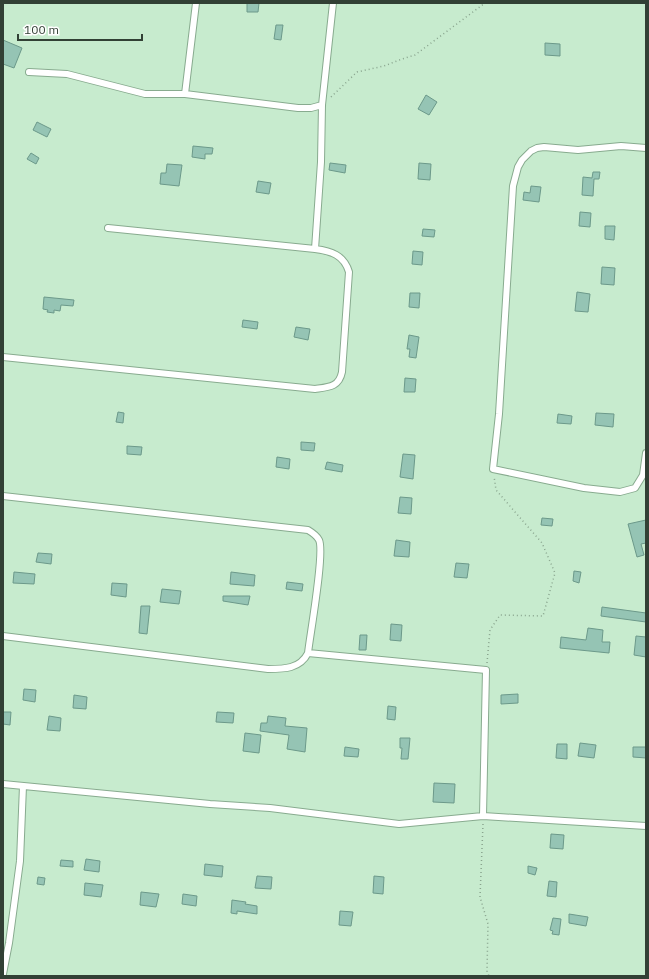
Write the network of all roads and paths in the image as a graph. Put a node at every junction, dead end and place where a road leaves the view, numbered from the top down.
1 (196, 3) edge
2 (333, 3) edge
3 (485, 3) edge
4 (30, 72) dead end
5 (185, 94) junction
6 (322, 105) junction
7 (646, 148) edge
8 (108, 228) dead end
9 (315, 249) junction
10 (3, 357) edge
11 (646, 453) edge
12 (493, 469) junction
13 (3, 496) edge
14 (3, 636) edge
15 (308, 653) junction
16 (486, 670) junction
17 (3, 784) edge
18 (23, 786) junction
19 (483, 816) junction
20 (646, 826) edge
21 (3, 974) edge
22 (489, 976) edge

1 - 5 street
2 - 6 street
3 - 6 path
4 - 5 street
5 - 6 street
6 - 9 street
7 - 12 street
8 - 9 street
9 - 10 street
11 - 12 street
12 - 16 path
13 - 15 street
14 - 15 street
15 - 16 street
16 - 19 street
17 - 18 street
18 - 19 street
18 - 21 street
19 - 20 street
19 - 22 path

